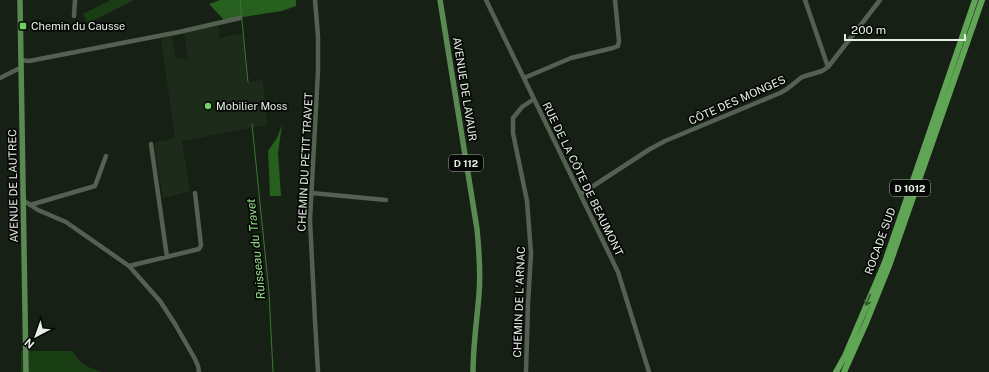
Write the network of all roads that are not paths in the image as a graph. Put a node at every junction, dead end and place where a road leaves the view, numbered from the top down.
1 (20, 0) edge
2 (75, 0) edge
3 (315, 0) edge
4 (440, 0) edge
5 (486, 0) edge
6 (615, 0) edge
7 (805, 0) edge
8 (880, 0) edge
9 (975, 0) edge
10 (982, 0) edge
11 (74, 16) dead end
12 (240, 18) dead end
13 (21, 60) junction
14 (828, 67) junction
15 (21, 69) junction
16 (0, 78) edge
17 (524, 78) junction
18 (534, 99) junction
19 (151, 144) dead end
20 (106, 156) dead end
21 (195, 193) dead end
22 (312, 193) junction
23 (581, 194) junction
24 (23, 200) junction
25 (386, 200) dead end
26 (30, 205) junction
27 (167, 257) junction
28 (129, 266) junction
29 (26, 372) edge
30 (199, 372) edge
31 (318, 372) edge
32 (473, 372) edge
33 (526, 372) edge
34 (649, 372) edge
35 (836, 372) edge
36 (844, 372) edge

1 - 13 main road, AVENUE DE LAUTREC
2 - 11 street
3 - 22 street, CHEMIN DU PETIT TRAVET
4 - 32 main road, AVENUE DE LAVAUR / D 112
5 - 17 street, RUE DE LA CÔTE DE BEAUMONT
6 - 17 street
7 - 14 street
8 - 14 street, CÔTE DES MONGES
9 -> 35 highway, ROCADE SUD / D 1012
10 - 36 highway, ROCADE SUD / D 1012
12 - 13 street
13 - 15 main road, AVENUE DE LAUTREC
14 - 23 street, CÔTE DES MONGES
15 - 16 street
15 - 24 main road, AVENUE DE LAUTREC
17 - 18 street, RUE DE LA CÔTE DE BEAUMONT
18 - 23 street, RUE DE LA CÔTE DE BEAUMONT
18 - 33 street, CHEMIN DE L'ARNAC
19 - 27 street
20 - 26 street
21 - 27 street
22 - 25 street
22 - 31 street, CHEMIN DU PETIT TRAVET
23 - 34 street, RUE DE LA CÔTE DE BEAUMONT
24 - 26 street
24 - 29 main road, AVENUE DE LAUTREC
26 - 28 street
27 - 28 street
28 - 30 street

